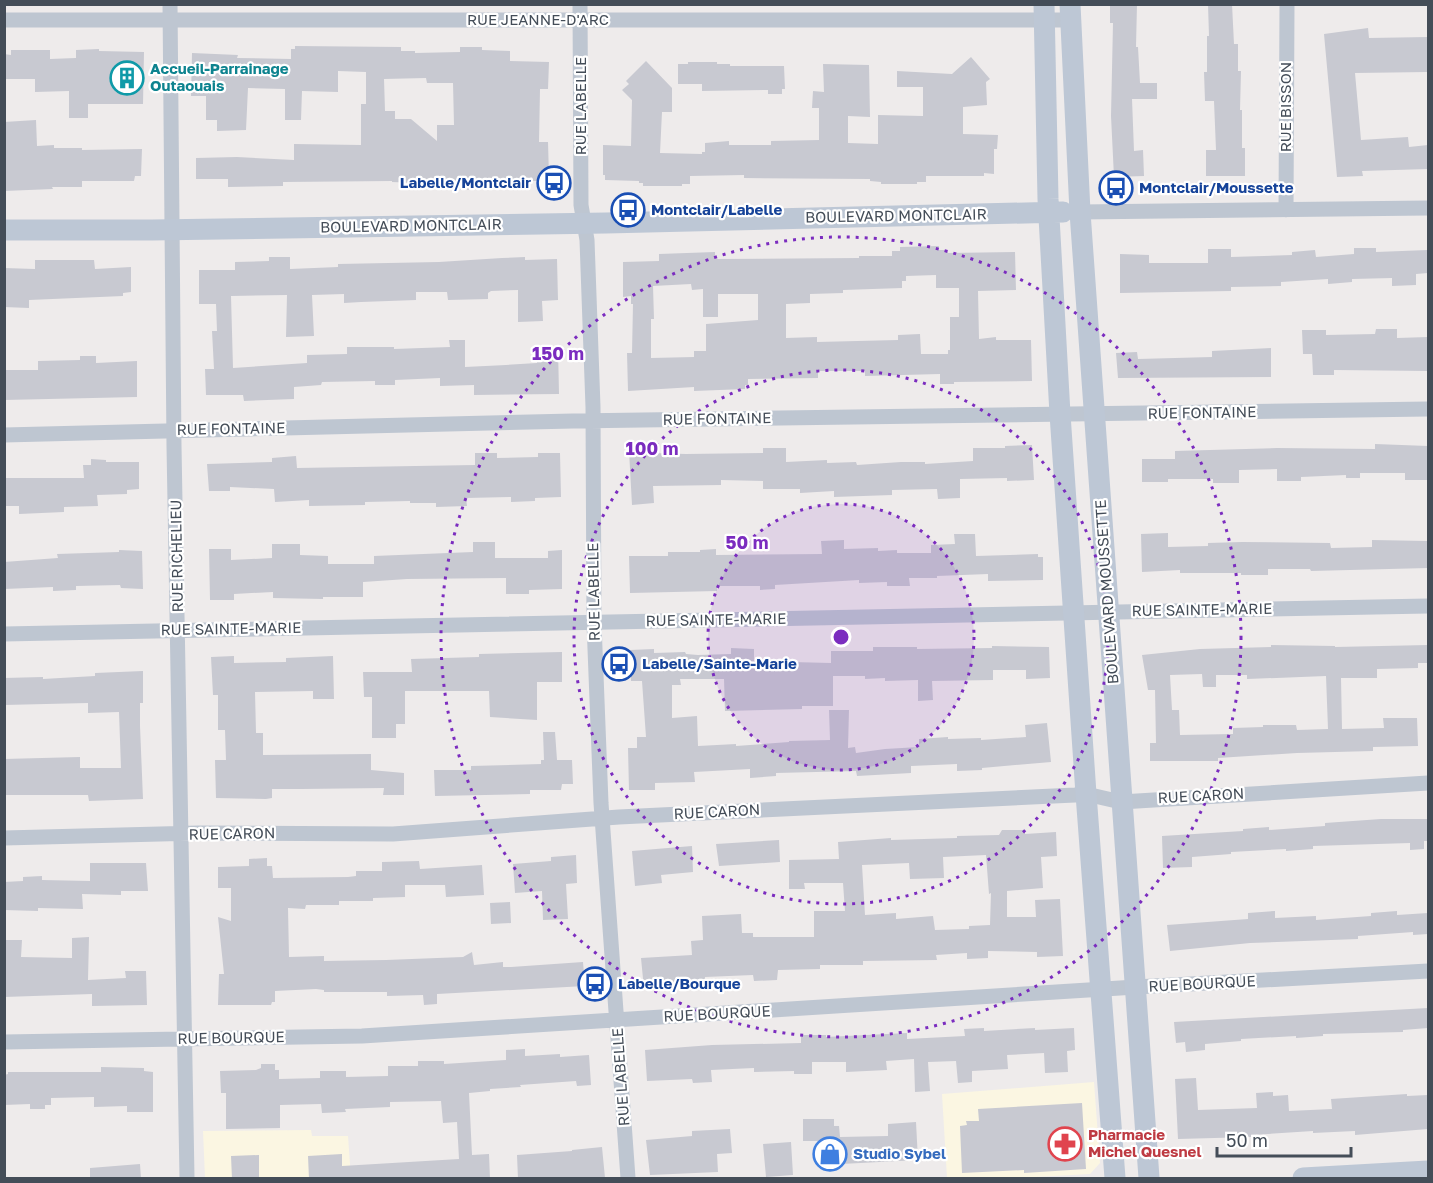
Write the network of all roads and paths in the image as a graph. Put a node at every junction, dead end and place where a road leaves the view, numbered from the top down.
1 (170, 4) edge
2 (580, 4) edge
3 (1287, 4) edge
4 (1071, 12) edge
5 (1044, 13) edge
6 (4, 20) edge
7 (170, 20) junction
8 (581, 20) junction
9 (1428, 208) edge
10 (1286, 210) junction
11 (1049, 212) junction
12 (1080, 212) junction
13 (585, 223) junction
14 (171, 229) junction
15 (4, 230) edge
16 (1428, 410) edge
17 (1060, 414) junction
18 (1094, 415) junction
19 (593, 421) junction
20 (174, 430) junction
21 (4, 435) edge
22 (1428, 606) edge
23 (1108, 611) junction
24 (1074, 612) junction
25 (594, 623) junction
26 (178, 631) junction
27 (4, 634) edge
28 (1428, 783) edge
29 (1086, 794) junction
30 (1121, 802) junction
31 (603, 819) junction
32 (182, 834) junction
33 (4, 838) edge
34 (1428, 971) edge
35 (1136, 987) junction
36 (1102, 990) junction
37 (617, 1020) junction
38 (184, 1039) junction
39 (4, 1042) edge
40 (1428, 1171) edge
41 (188, 1179) edge
42 (628, 1179) edge
43 (1115, 1179) edge
44 (1149, 1179) edge
45 (1303, 1179) edge

1 - 7 street, RUE RICHELIEU
2 - 8 street, RUE LABELLE
3 - 10 street, RUE BISSON
4 - 5 street, RUE JEANNE-D'ARC
4 - 12 street, BOULEVARD MOUSSETTE
5 - 8 street, RUE JEANNE-D'ARC
5 - 11 street
6 - 7 street, RUE JEANNE-D'ARC
7 - 8 street, RUE JEANNE-D'ARC
7 - 14 street, RUE RICHELIEU
8 - 13 street, RUE LABELLE
9 - 10 street, BOULEVARD MONTCLAIR
10 - 12 street, BOULEVARD MONTCLAIR
11 - 12 street, BOULEVARD MONTCLAIR
11 - 13 street, BOULEVARD MONTCLAIR
11 - 17 street
12 - 18 street, BOULEVARD MOUSSETTE
13 - 14 street, BOULEVARD MONTCLAIR
13 - 19 street, RUE LABELLE
14 - 15 street, BOULEVARD MONTCLAIR
14 - 20 street, RUE RICHELIEU
16 - 18 street, RUE FONTAINE
17 - 18 street, RUE FONTAINE
17 - 19 street, RUE FONTAINE
17 - 24 street
18 - 23 street, BOULEVARD MOUSSETTE
19 - 20 street, RUE FONTAINE
19 - 25 street, RUE LABELLE
20 - 21 street, RUE FONTAINE
20 - 26 street, RUE RICHELIEU
22 - 23 street, RUE SAINTE-MARIE
23 - 24 street, RUE SAINTE-MARIE
23 - 30 street, BOULEVARD MOUSSETTE
24 - 25 street, RUE SAINTE-MARIE
24 - 29 street
25 - 26 street, RUE SAINTE-MARIE
25 - 31 street, RUE LABELLE
26 - 27 street, RUE SAINTE-MARIE
26 - 32 street, RUE RICHELIEU
28 - 30 street, RUE CARON
29 - 30 street, RUE CARON
29 - 31 street, RUE CARON
29 - 36 street
30 - 35 street, BOULEVARD MOUSSETTE
31 - 32 street, RUE CARON
31 - 37 street, RUE LABELLE
32 - 33 street, RUE CARON
32 - 38 street, RUE RICHELIEU
34 - 35 street, RUE BOURQUE
35 - 36 street, RUE BOURQUE
35 - 44 street, BOULEVARD MOUSSETTE
36 - 37 street, RUE BOURQUE
36 - 43 street
37 - 38 street, RUE BOURQUE
37 - 42 street, RUE LABELLE
38 - 39 street, RUE BOURQUE
38 - 41 street, RUE RICHELIEU
40 - 45 street

